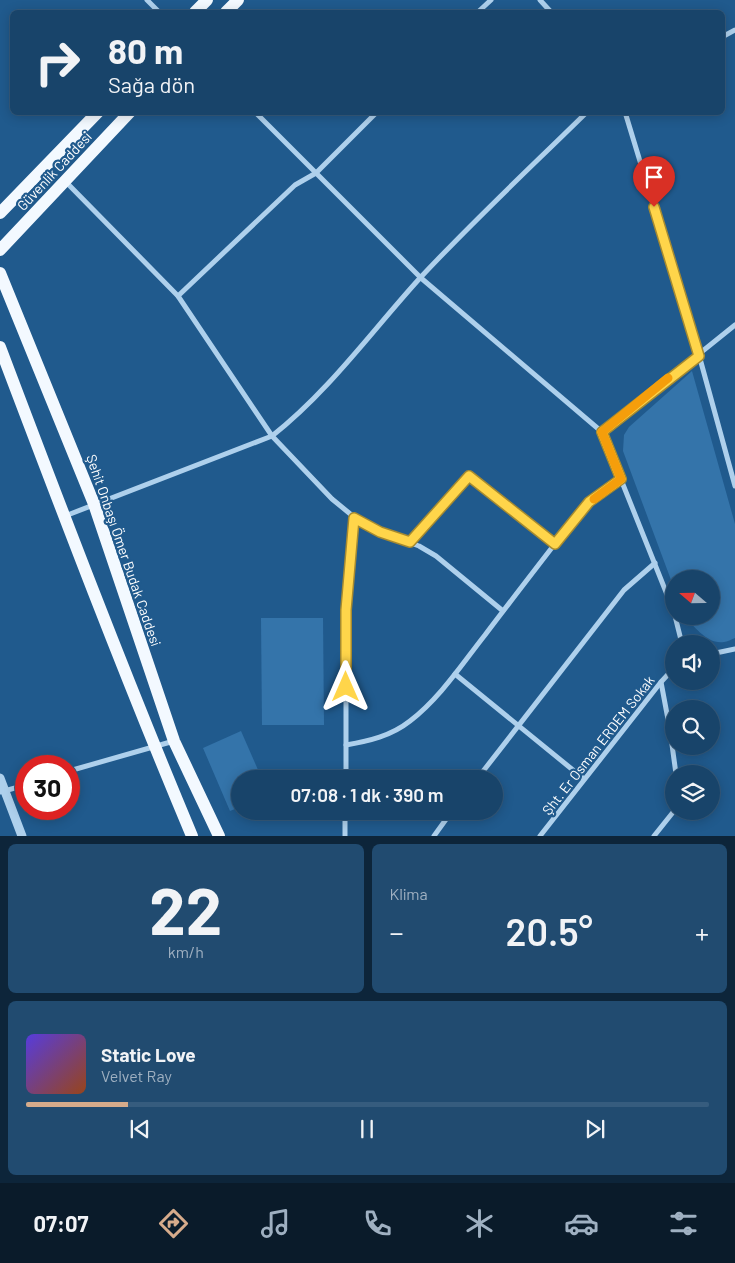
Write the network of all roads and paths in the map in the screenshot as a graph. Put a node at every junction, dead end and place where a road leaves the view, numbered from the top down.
1 (147, 0) edge
2 (207, 0) edge
3 (238, 0) edge
4 (491, 0) edge
5 (540, 0) edge
6 (157, 10) edge
7 (197, 10) edge
8 (228, 10) edge
9 (480, 10) edge
10 (549, 10) edge
11 (95, 115) edge
12 (127, 115) edge
13 (258, 115) edge
14 (374, 115) edge
15 (584, 115) edge
16 (626, 115) edge
17 (316, 173) junction
18 (65, 181) junction
19 (0, 214) edge
20 (0, 250) edge
21 (0, 273) edge
22 (421, 278) junction
23 (178, 296) junction
24 (735, 325) edge
25 (0, 347) edge
26 (699, 356) junction
27 (602, 432) junction
28 (272, 436) junction
29 (621, 479) junction
30 (735, 486) edge
31 (94, 504) junction
32 (64, 517) junction
33 (354, 518) junction
34 (410, 542) junction
35 (555, 544) junction
36 (655, 563) junction
37 (665, 589) edge
38 (503, 611) junction
39 (735, 649) edge
40 (720, 652) edge
41 (455, 674) junction
42 (665, 678) edge
43 (661, 682) junction
44 (519, 724) junction
45 (174, 741) junction
46 (346, 745) junction
47 (155, 747) junction
48 (675, 765) edge
49 (80, 768) edge
50 (346, 770) edge
51 (484, 770) edge
52 (0, 778) edge
53 (584, 779) junction
54 (15, 788) edge
55 (3, 792) edge
56 (345, 820) edge
57 (446, 820) edge
58 (667, 820) edge
59 (22, 836) edge
60 (192, 836) edge
61 (219, 836) edge
62 (345, 836) edge
63 (434, 836) edge
64 (540, 836) edge
65 (654, 836) edge

1 - 6 street
2 - 7 main road
3 - 8 main road
4 - 9 street
5 - 10 street
11 - 19 main road, Güvenlik Caddesi
12 - 18 main road, Güvenlik Caddesi
13 - 17 street
14 - 17 street
15 - 22 street
16 - 26 street
17 - 22 street
17 - 23 street
18 - 20 main road, Güvenlik Caddesi
18 - 23 street
21 - 31 main road, Şehit Onbaşı Ömer Budak Caddesi
22 - 27 street
22 - 28 street
23 - 28 street
24 - 26 street
25 - 32 main road
26 - 27 street
26 - 30 street
27 - 29 street
28 - 31 street
28 - 33 street
29 - 35 street
29 - 36 street
31 - 32 street
31 - 45 main road, Şehit Onbaşı Ömer Budak Caddesi
32 - 47 main road
33 - 34 street
33 - 46 street
34 - 35 street
34 - 38 street
35 - 38 street
36 - 37 street
36 - 44 street
38 - 41 street
39 - 40 street
41 - 44 street
41 - 46 street
42 - 43 street, Şht. Er Osman ERDEM Sokak
43 - 48 street
43 - 53 street, Şht. Er Osman ERDEM Sokak
44 - 51 street
44 - 53 street
45 - 47 street
45 - 61 main road, Şehit Onbaşı Ömer Budak Caddesi
46 - 50 street
47 - 49 street
47 - 60 main road
52 - 55 street
53 - 64 street, Şht. Er Osman ERDEM Sokak
54 - 55 street
55 - 59 street
56 - 62 street
57 - 63 street
58 - 65 street

